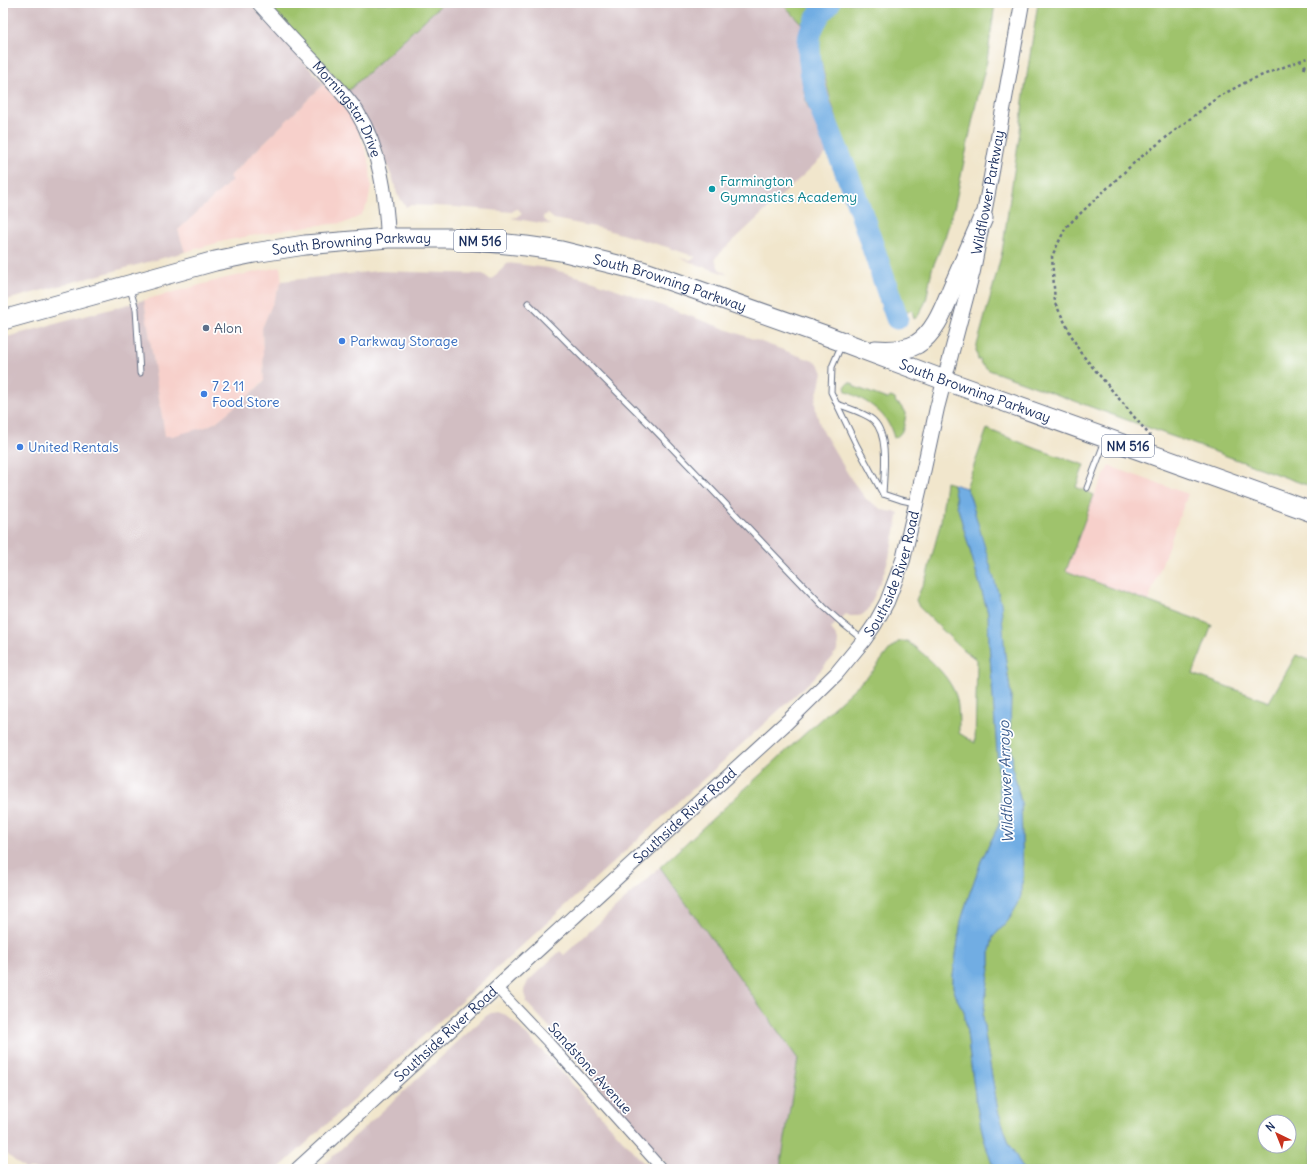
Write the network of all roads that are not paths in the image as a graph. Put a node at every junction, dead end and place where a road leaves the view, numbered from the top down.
1 (259, 3) edge
2 (1022, 3) edge
3 (983, 218) junction
4 (388, 238) junction
5 (129, 286) junction
6 (528, 302) dead end
7 (3, 320) edge
8 (842, 342) junction
9 (862, 349) junction
10 (140, 373) dead end
11 (944, 380) junction
12 (837, 404) junction
13 (1106, 438) junction
14 (1086, 488) dead end
15 (882, 494) junction
16 (916, 503) junction
17 (1312, 512) edge
18 (864, 640) junction
19 (496, 987) junction
20 (298, 1169) edge
21 (662, 1169) edge

1 - 4 main road, Morningstar Drive
2 - 3 main road, Wildflower Parkway
3 - 9 highway
3 - 11 main road, Wildflower Parkway
4 - 5 highway, South Browning Parkway / NM 516
4 - 8 highway, South Browning Parkway / NM 516
5 - 7 highway, South Browning Parkway / NM 516
5 - 10 lane
6 - 18 lane
8 - 9 highway, South Browning Parkway / NM 516
8 - 12 lane
9 - 11 highway, South Browning Parkway / NM 516
11 - 13 highway, South Browning Parkway / NM 516
11 - 16 main road, Southside River Road
12 - 15 lane
12 - 15 lane
13 - 14 lane
13 - 17 highway, South Browning Parkway / NM 516
15 - 16 lane
16 - 18 main road, Southside River Road
18 - 19 main road, Southside River Road
19 - 20 main road, Southside River Road
19 - 21 street, Sandstone Avenue

